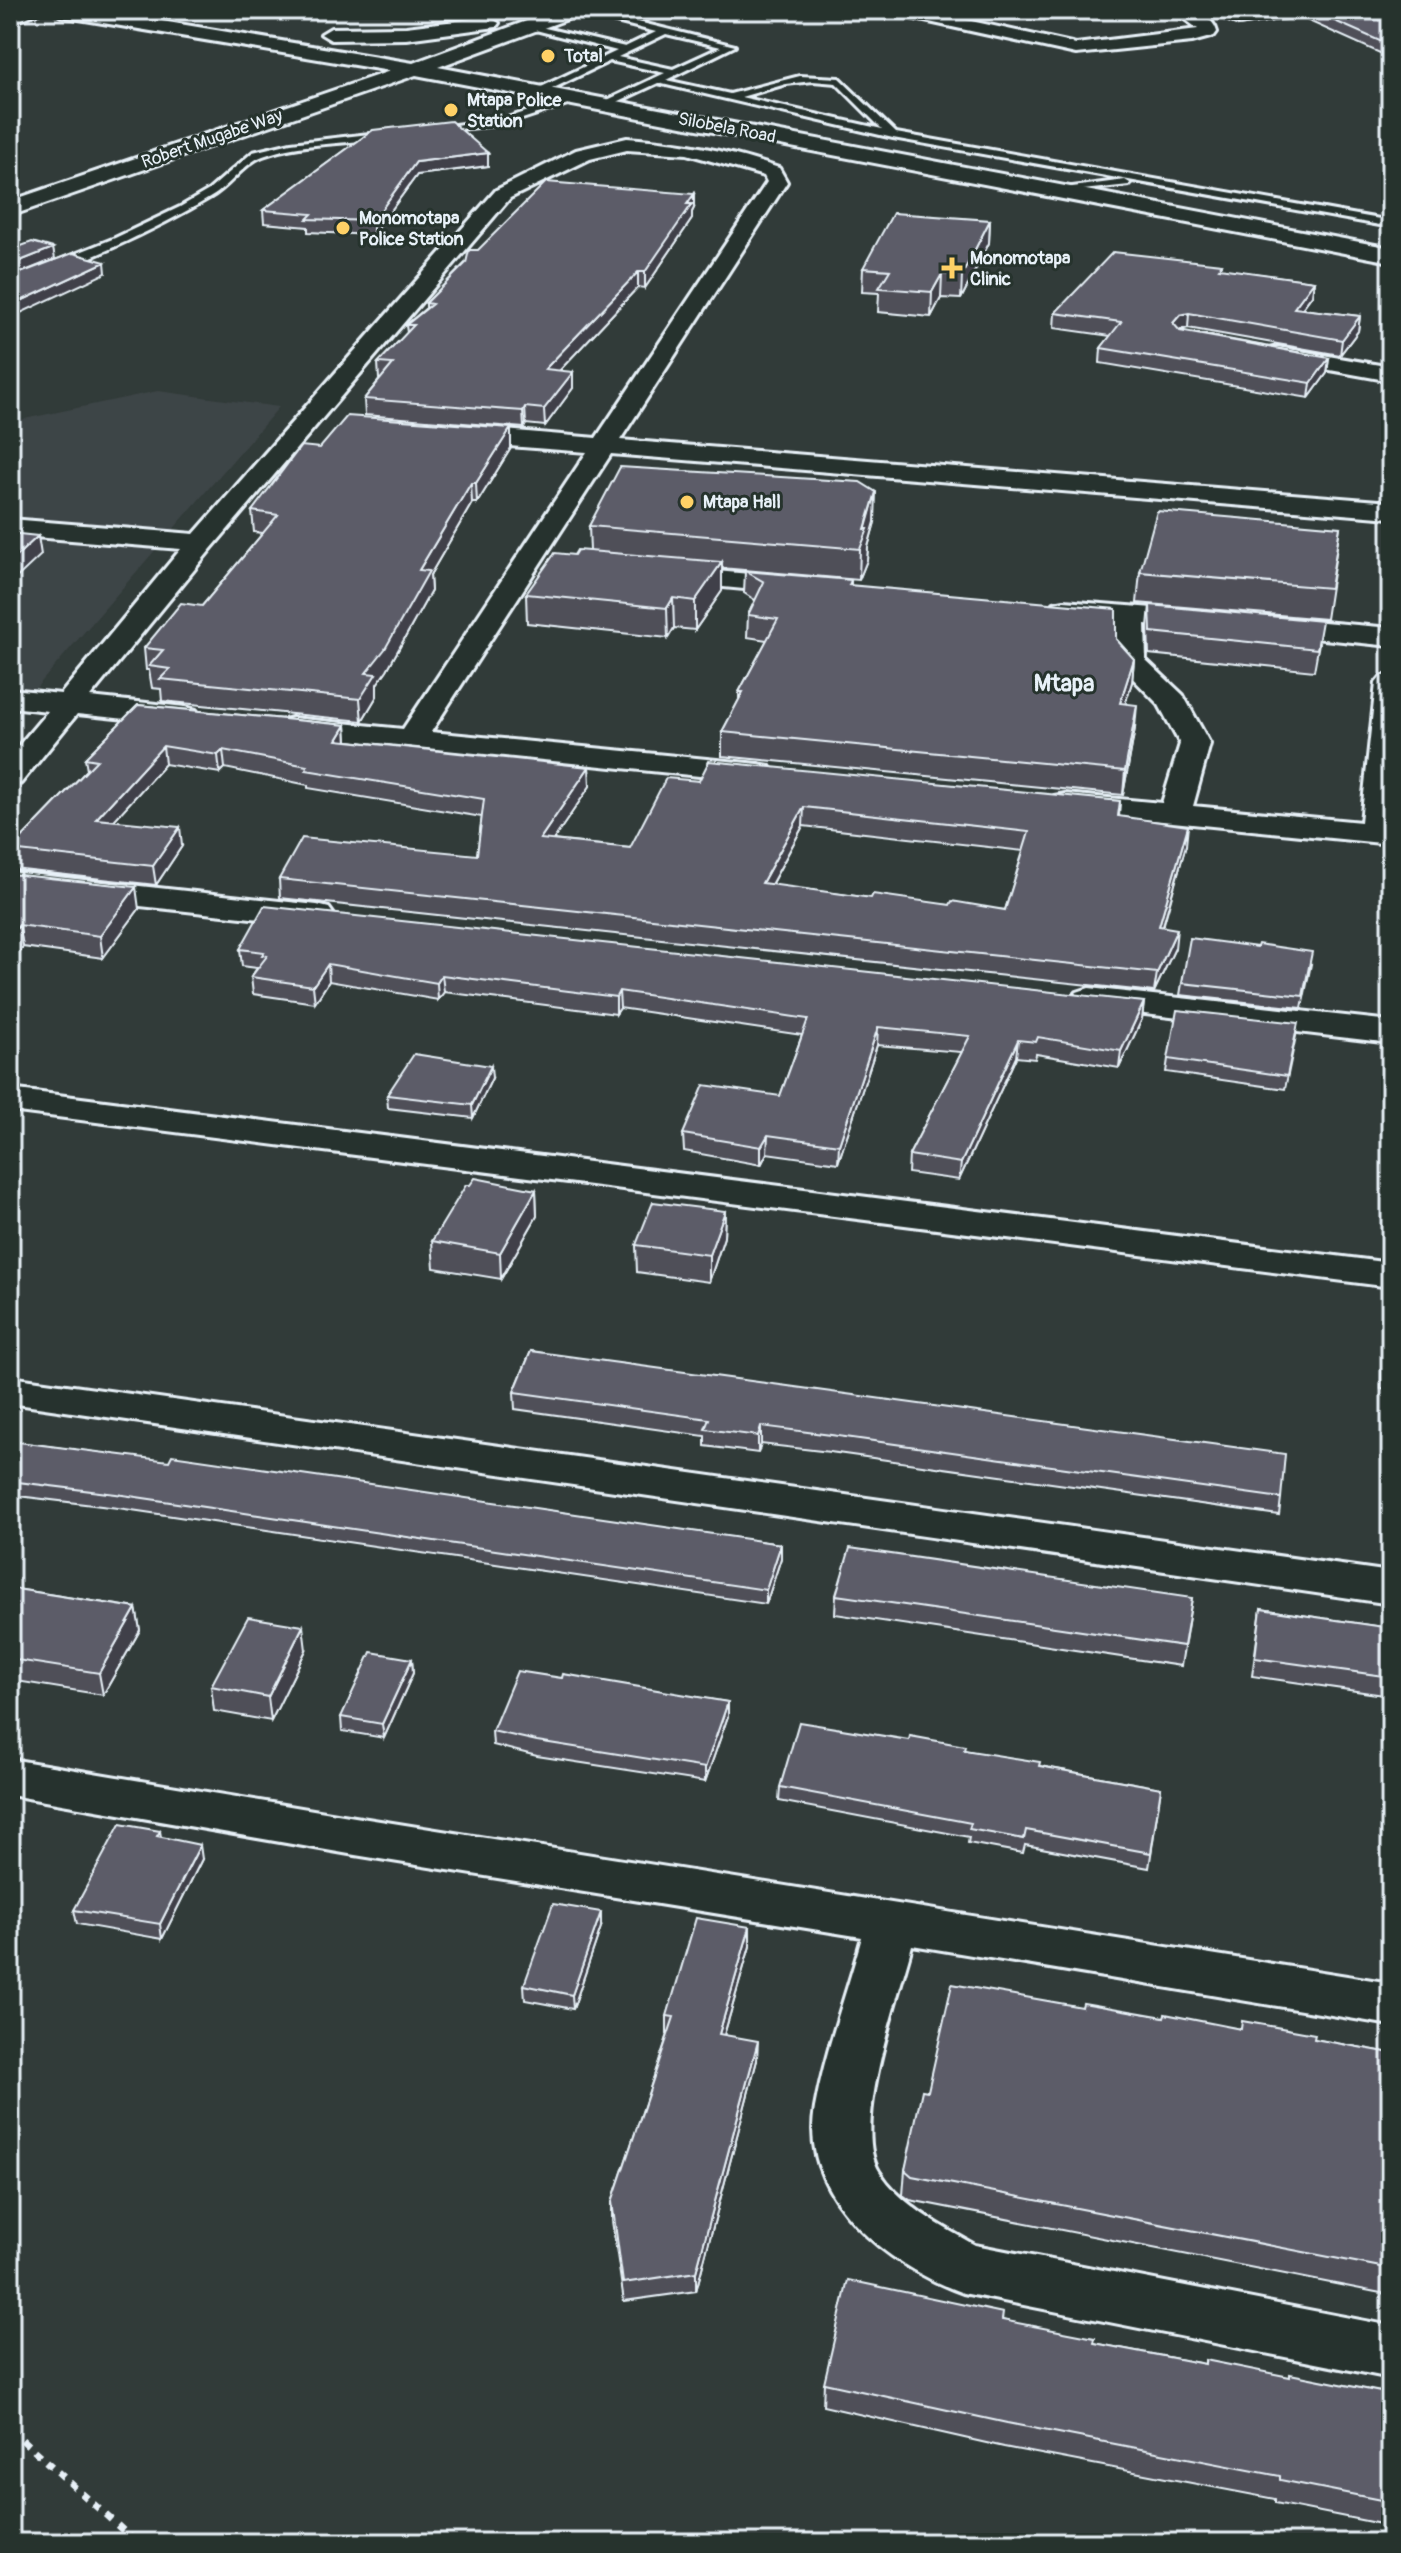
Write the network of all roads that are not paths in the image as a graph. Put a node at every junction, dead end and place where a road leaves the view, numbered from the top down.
1 (41, 10) edge
2 (61, 10) edge
3 (553, 10) edge
4 (573, 10) edge
5 (679, 10) edge
6 (897, 10) edge
7 (1182, 10) edge
8 (10, 21) edge
9 (622, 21) junction
10 (149, 24) junction
11 (531, 26) junction
12 (665, 31) junction
13 (626, 50) junction
14 (608, 58) junction
15 (415, 69) junction
16 (673, 72) junction
17 (656, 80) junction
18 (538, 92) junction
19 (730, 97) junction
20 (574, 99) junction
21 (604, 105) junction
22 (725, 128) junction
23 (424, 130) edge
24 (394, 134) edge
25 (893, 135) junction
26 (687, 148) junction
27 (1148, 181) junction
28 (1055, 190) junction
29 (10, 209) edge
30 (1391, 224) edge
31 (1391, 255) edge
32 (10, 284) edge
33 (1250, 349) edge
34 (1391, 374) edge
35 (309, 421) junction
36 (340, 424) edge
37 (433, 432) edge
38 (604, 447) junction
39 (1391, 510) edge
40 (10, 527) edge
41 (201, 543) junction
42 (526, 563) junction
43 (558, 566) edge
44 (637, 573) edge
45 (829, 589) edge
46 (1036, 607) edge
47 (1131, 615) junction
48 (1391, 637) edge
49 (1391, 683) edge
50 (10, 698) edge
51 (70, 704) junction
52 (209, 718) edge
53 (256, 723) edge
54 (411, 739) junction
55 (10, 776) edge
56 (793, 776) edge
57 (1031, 799) edge
58 (1175, 813) junction
59 (1384, 834) edge
60 (10, 882) edge
61 (343, 918) edge
62 (1058, 996) edge
63 (1391, 1032) edge
64 (10, 1100) edge
65 (1391, 1275) edge
66 (10, 1390) edge
67 (1391, 1588) edge
68 (10, 1777) edge
69 (892, 1923) junction
70 (1391, 2004) edge
71 (1391, 2352) edge

1 - 8 lane
2 - 10 street, Silobela Road
3 - 10 street
4 - 9 lane
4 - 11 street, Robert Mugabe Way
5 - 9 lane
6 - 7 street
9 - 12 lane
10 - 15 street, Silobela Road
11 - 13 lane
11 - 15 street, Robert Mugabe Way
12 - 13 lane
12 - 16 lane
13 - 14 lane
14 - 16 lane
14 - 18 lane
15 - 18 street, Silobela Road
15 - 29 street, Robert Mugabe Way
16 - 17 lane
17 - 19 lane
17 - 21 lane
18 - 20 street, Silobela Road
19 - 25 lane
19 - 25 lane
20 - 21 street, Silobela Road
20 - 23 lane
21 - 22 street, Silobela Road
22 - 26 street
22 - 28 street, Silobela Road
24 - 32 lane
25 - 27 lane
26 - 35 street
26 - 38 street
27 - 28 lane
27 - 30 lane
28 - 31 street, Silobela Road
33 - 34 street
35 - 36 street
35 - 41 street
37 - 38 street
38 - 39 street
38 - 42 street
40 - 41 street
41 - 51 street
42 - 43 street
42 - 54 street
44 - 45 street
46 - 47 street
47 - 48 street
47 - 58 street
49 - 59 street
50 - 51 street
51 - 52 street
51 - 55 street
53 - 54 street
54 - 56 street
57 - 58 street
58 - 59 street
60 - 61 street
62 - 63 street
64 - 65 street
66 - 67 street
68 - 69 street
69 - 70 street
69 - 71 street

